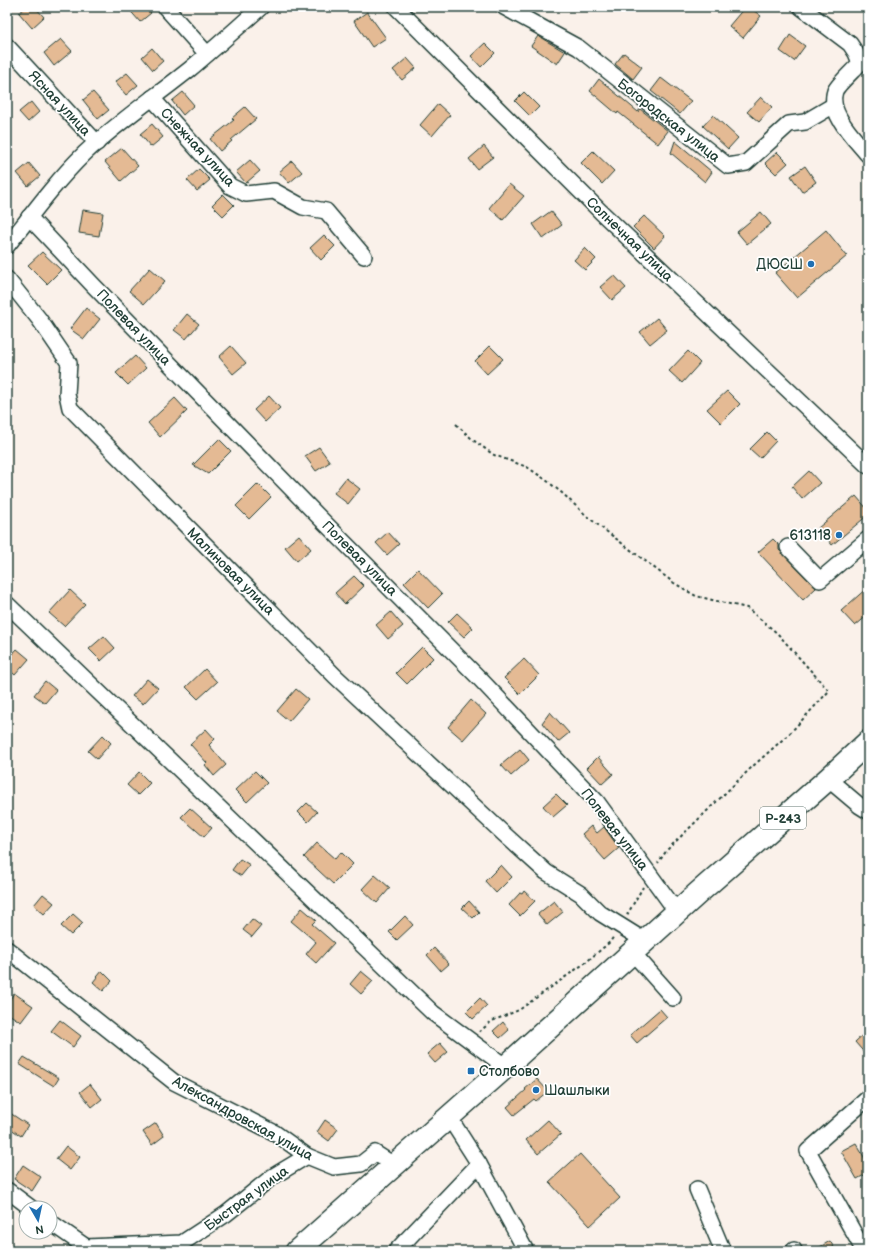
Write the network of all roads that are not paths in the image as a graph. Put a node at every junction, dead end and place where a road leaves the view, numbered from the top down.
1 (165, 7) edge
2 (261, 7) edge
3 (396, 7) edge
4 (504, 7) edge
5 (801, 7) edge
6 (7, 46) edge
7 (207, 54) junction
8 (864, 62) edge
9 (152, 98) junction
10 (834, 105) junction
11 (97, 143) junction
12 (868, 155) edge
13 (29, 217) junction
14 (7, 246) edge
15 (364, 256) dead end
16 (7, 279) edge
17 (868, 466) edge
18 (868, 539) edge
19 (788, 547) dead end
20 (7, 604) edge
21 (868, 742) edge
22 (828, 779) junction
23 (868, 811) edge
24 (677, 912) junction
25 (639, 947) junction
26 (7, 949) edge
27 (673, 998) dead end
28 (506, 1067) junction
29 (868, 1098) edge
30 (449, 1117) junction
31 (307, 1156) junction
32 (479, 1164) junction
33 (394, 1165) junction
34 (697, 1189) dead end
35 (7, 1190) edge
36 (20, 1200) edge
37 (58, 1228) edge
38 (297, 1251) edge
39 (396, 1251) edge
40 (526, 1251) edge
41 (720, 1251) edge
42 (864, 1251) edge

1 - 7 street
2 - 7 street
3 - 17 street, Солнечная улица
4 - 10 street, Богородская улица
5 - 8 street
6 - 11 street, Ясная улица
7 - 9 street
8 - 10 street
9 - 11 street
9 - 15 street, Снежная улица
10 - 12 street
11 - 13 street
13 - 14 street
13 - 24 street, Полевая улица
16 - 25 street, Малиновая улица
18 - 19 street
20 - 28 street
21 - 22 highway, Р-243
22 - 23 street
22 - 24 highway, Р-243
24 - 25 highway, Р-243
25 - 27 street, Малиновая улица
25 - 28 highway, Р-243
26 - 31 street, Александровская улица
28 - 30 highway, Р-243
29 - 42 street
30 - 32 street
30 - 33 highway, Р-243
31 - 33 street, Александровская улица
31 - 37 street, Быстрая улица
32 - 39 street
32 - 40 street
33 - 38 highway, Р-243
34 - 41 street
35 - 36 street

